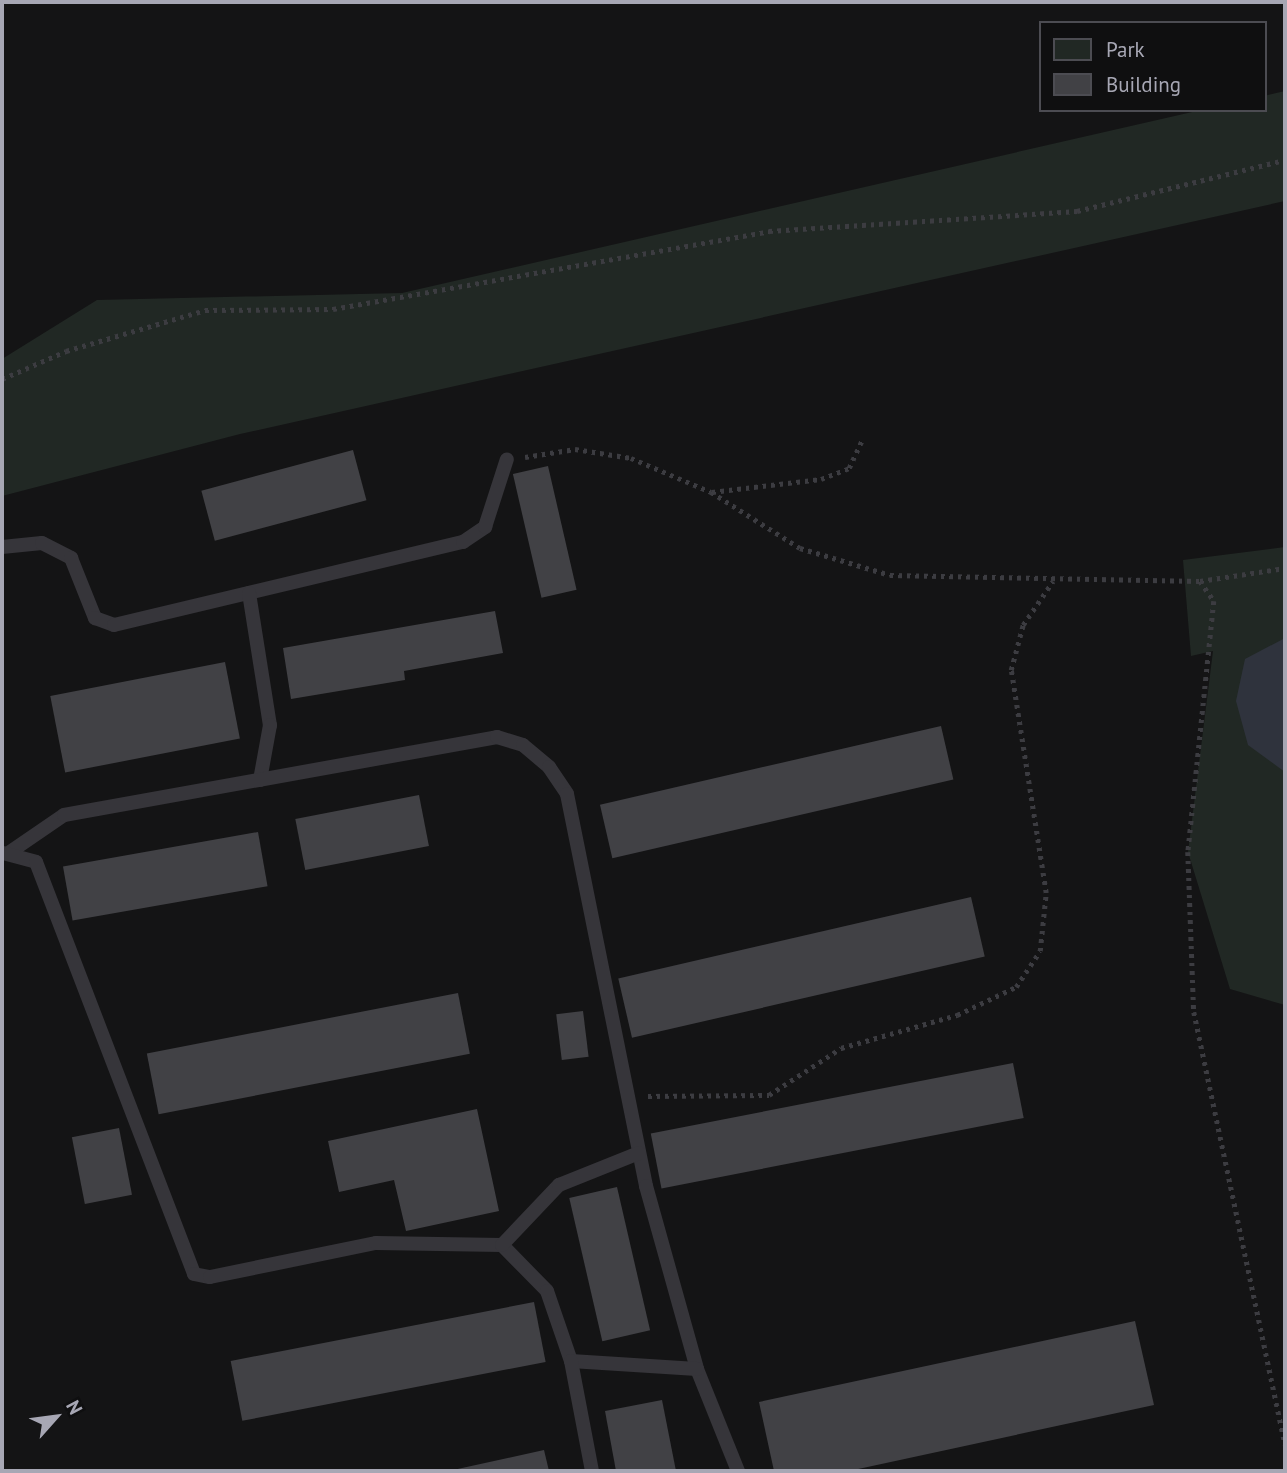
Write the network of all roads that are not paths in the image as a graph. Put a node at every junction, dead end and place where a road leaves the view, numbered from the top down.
1 (507, 459) road end
2 (2, 547) edge
3 (249, 593) junction
4 (260, 780) junction
5 (6, 853) edge
6 (639, 1153) junction
7 (502, 1245) junction
8 (571, 1361) junction
9 (697, 1369) junction
10 (592, 1471) edge
11 (738, 1471) edge

1 - 3 lane
2 - 3 lane
3 - 4 lane
4 - 5 lane
4 - 6 lane
5 - 7 lane
6 - 7 lane
6 - 9 lane
7 - 8 lane
8 - 9 lane
8 - 10 lane
9 - 11 lane

